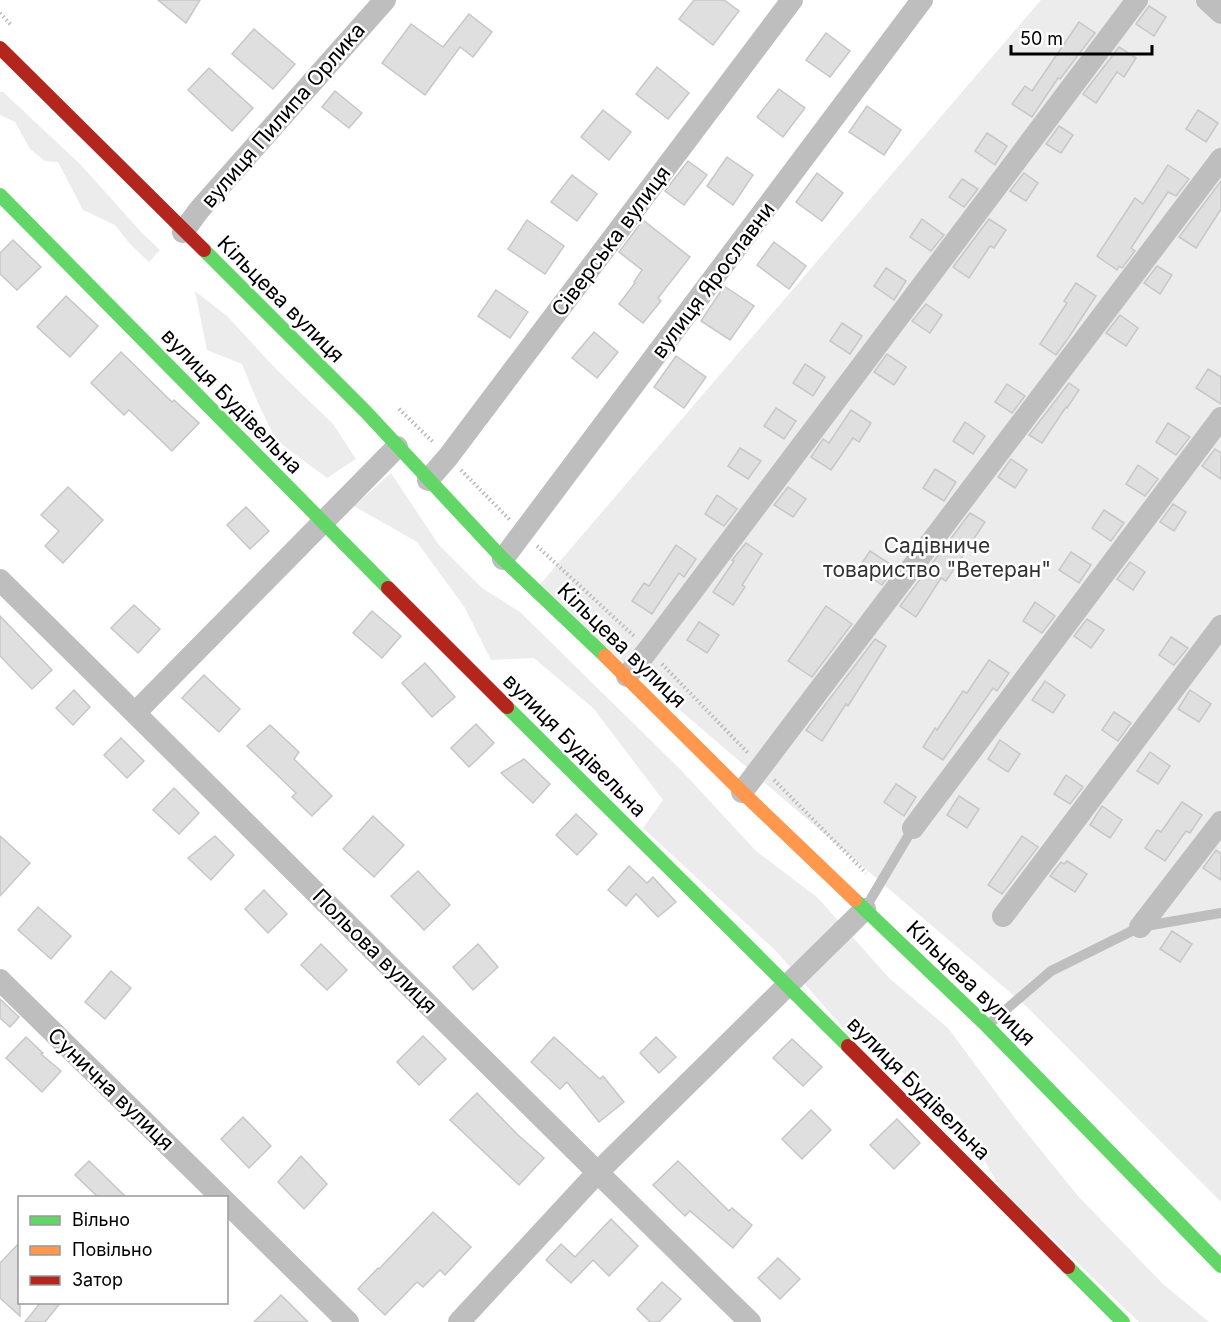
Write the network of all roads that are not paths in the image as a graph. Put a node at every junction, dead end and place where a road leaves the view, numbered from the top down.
1 (385, 0) edge
2 (792, 0) edge
3 (922, 0) edge
4 (1137, 0) edge
5 (1207, 0) edge
6 (1221, 13) edge
7 (0, 48) edge
8 (1221, 159) edge
9 (0, 195) edge
10 (183, 232) junction
11 (1221, 418) edge
12 (397, 447) junction
13 (428, 480) junction
14 (322, 523) junction
15 (503, 559) junction
16 (0, 580) edge
17 (1221, 626) edge
18 (627, 676) junction
19 (135, 712) junction
20 (742, 792) junction
21 (1221, 822) edge
22 (914, 828) joint
23 (865, 909) junction
24 (1221, 913) edge
25 (1003, 916) dead end
26 (1140, 927) junction
27 (0, 980) edge
28 (787, 986) junction
29 (987, 1026) junction
30 (597, 1173) junction
31 (221, 1196) edge
32 (228, 1204) edge
33 (1221, 1266) edge
34 (348, 1322) edge
35 (459, 1322) edge
36 (750, 1322) edge
37 (1123, 1322) edge

1 - 10 street, вулиця Пилипа Орлика
2 - 13 street, Сіверська вулиця
3 - 15 street, вулиця Ярославни
4 - 18 street
5 - 6 street
7 - 10 main road, Кільцева вулиця
8 - 20 street
9 - 14 main road, вулиця Будівельна
10 - 12 main road, Кільцева вулиця
11 - 22 street
12 - 13 main road, Кільцева вулиця
12 - 14 street
13 - 15 main road, Кільцева вулиця
14 - 19 street
14 - 28 main road, вулиця Будівельна
15 - 18 main road, Кільцева вулиця
16 - 19 street, Польова вулиця
17 - 25 street
18 - 20 main road, Кільцева вулиця
19 - 30 street, Польова вулиця
20 - 23 main road, Кільцева вулиця
21 - 26 street
22 - 23 lane
23 - 28 street
23 - 29 main road, Кільцева вулиця
24 - 26 lane
26 - 29 lane
27 - 31 street, Сунична вулиця
28 - 30 street
28 - 37 main road, вулиця Будівельна
29 - 33 main road, Кільцева вулиця
30 - 35 street
30 - 36 street, Польова вулиця
32 - 34 street

